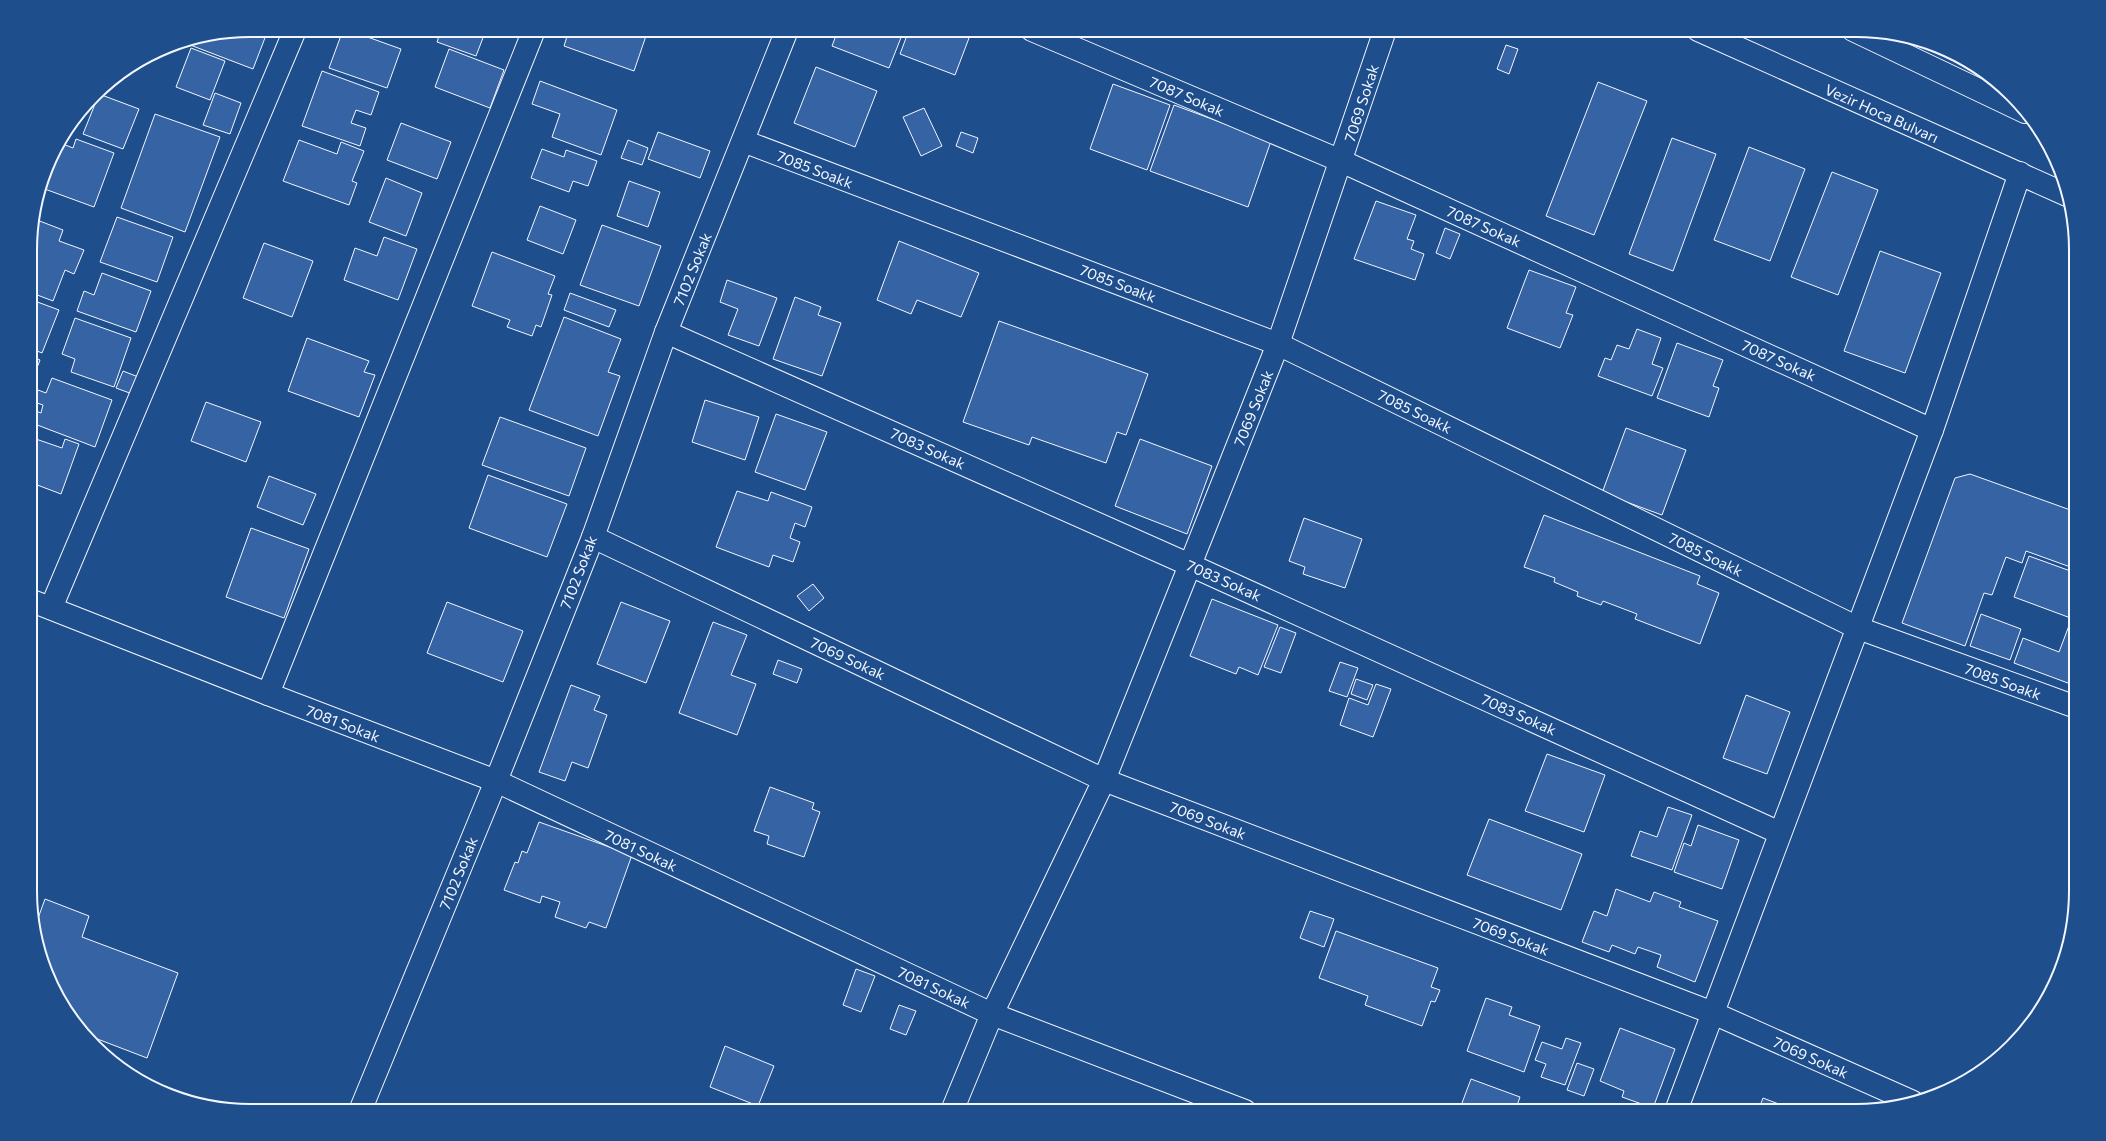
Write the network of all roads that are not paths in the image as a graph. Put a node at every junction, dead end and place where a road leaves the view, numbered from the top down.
1 (292, 37) edge
2 (531, 37) edge
3 (784, 37) edge
4 (1049, 37) edge
5 (1383, 37) edge
6 (1714, 37) edge
7 (1869, 37) edge
8 (2012, 106) edge
9 (743, 141) junction
10 (1341, 161) junction
11 (2020, 173) junction
12 (2061, 192) edge
13 (666, 332) junction
14 (1278, 344) junction
15 (1932, 430) junction
16 (593, 537) junction
17 (1190, 565) junction
18 (41, 605) edge
19 (1858, 628) junction
20 (268, 694) junction
21 (2069, 704) edge
22 (1104, 780) junction
23 (496, 781) junction
24 (1780, 833) junction
25 (1713, 1013) junction
26 (992, 1014) junction
27 (1905, 1098) edge
28 (363, 1104) edge
29 (955, 1104) edge
30 (1227, 1104) edge
31 (1679, 1104) edge

1 - 18 street
2 - 20 street
3 - 9 street, 7102 Sokak
4 - 10 street, 7087 Sokak
5 - 10 street, 7069 Sokak
6 - 11 street, Vezir Hoca Bulvarı
7 - 8 street
9 - 13 street, 7102 Sokak
9 - 14 street, 7085 Soakk
10 - 14 street, 7069 Sokak
10 - 15 street, 7087 Sokak
11 - 12 street, Vezir Hoca Bulvarı
11 - 15 street
13 - 16 street, 7102 Sokak
13 - 17 street, 7083 Sokak
14 - 17 street, 7069 Sokak
14 - 19 street, 7085 Soakk
15 - 19 street
16 - 22 street, 7069 Sokak
16 - 23 street, 7102 Sokak
17 - 22 street, 7069 Sokak
17 - 24 street, 7083 Sokak
18 - 20 street, 7081 Sokak
19 - 21 street, 7085 Soakk
19 - 24 street
20 - 23 street, 7081 Sokak
22 - 25 street, 7069 Sokak
22 - 26 street, 7069 Sokak
23 - 26 street, 7081 Sokak
23 - 28 street, 7102 Sokak
24 - 25 street
25 - 27 street, 7069 Sokak
25 - 31 street
26 - 29 street, 7069 Sokak
26 - 30 street, 7081 Sokak

